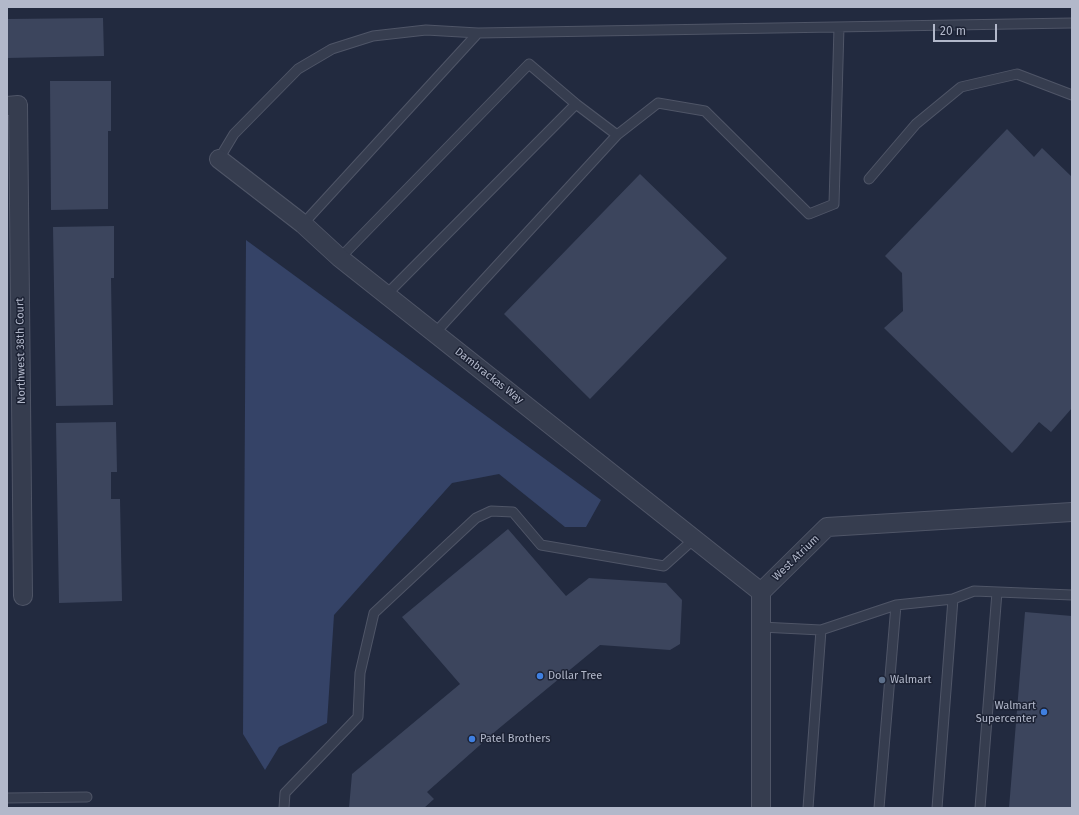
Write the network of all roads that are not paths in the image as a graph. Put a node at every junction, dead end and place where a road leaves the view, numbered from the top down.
1 (1072, 22) edge
2 (839, 27) junction
3 (478, 33) junction
4 (1072, 95) edge
5 (576, 104) junction
6 (12, 106) edge
7 (617, 135) junction
8 (219, 159) joint
9 (869, 179) dead end
10 (303, 224) junction
11 (340, 258) junction
12 (386, 294) junction
13 (435, 333) junction
14 (15, 504) edge
15 (1072, 512) edge
16 (694, 539) junction
17 (761, 592) junction
18 (997, 592) junction
19 (1072, 595) edge
20 (23, 596) dead end
21 (953, 600) junction
22 (896, 606) junction
23 (761, 627) junction
24 (821, 630) junction
25 (87, 797) dead end
26 (7, 798) edge
27 (284, 808) edge
28 (761, 808) edge
29 (808, 808) edge
30 (879, 808) edge
31 (938, 808) edge
32 (980, 808) edge

1 - 2 lane
2 - 3 lane
2 - 7 lane
3 - 8 lane
3 - 10 lane
4 - 9 lane
5 - 7 lane
5 - 11 lane
5 - 12 lane
6 - 14 street, Northwest 38th Court
7 - 13 lane
8 - 10 street, Dambrackas Way
10 - 11 street, Dambrackas Way
11 - 12 street, Dambrackas Way
12 - 13 street, Dambrackas Way
13 - 16 street, Dambrackas Way
14 - 20 street, Northwest 38th Court
15 - 17 street, West Atrium
16 - 17 street, Dambrackas Way
16 - 27 lane
17 - 23 street
18 - 19 lane
18 - 21 lane
18 - 32 lane
21 - 22 lane
21 - 31 lane
22 - 24 lane
22 - 30 lane
23 - 24 lane
23 - 28 street
24 - 29 lane
25 - 26 lane

